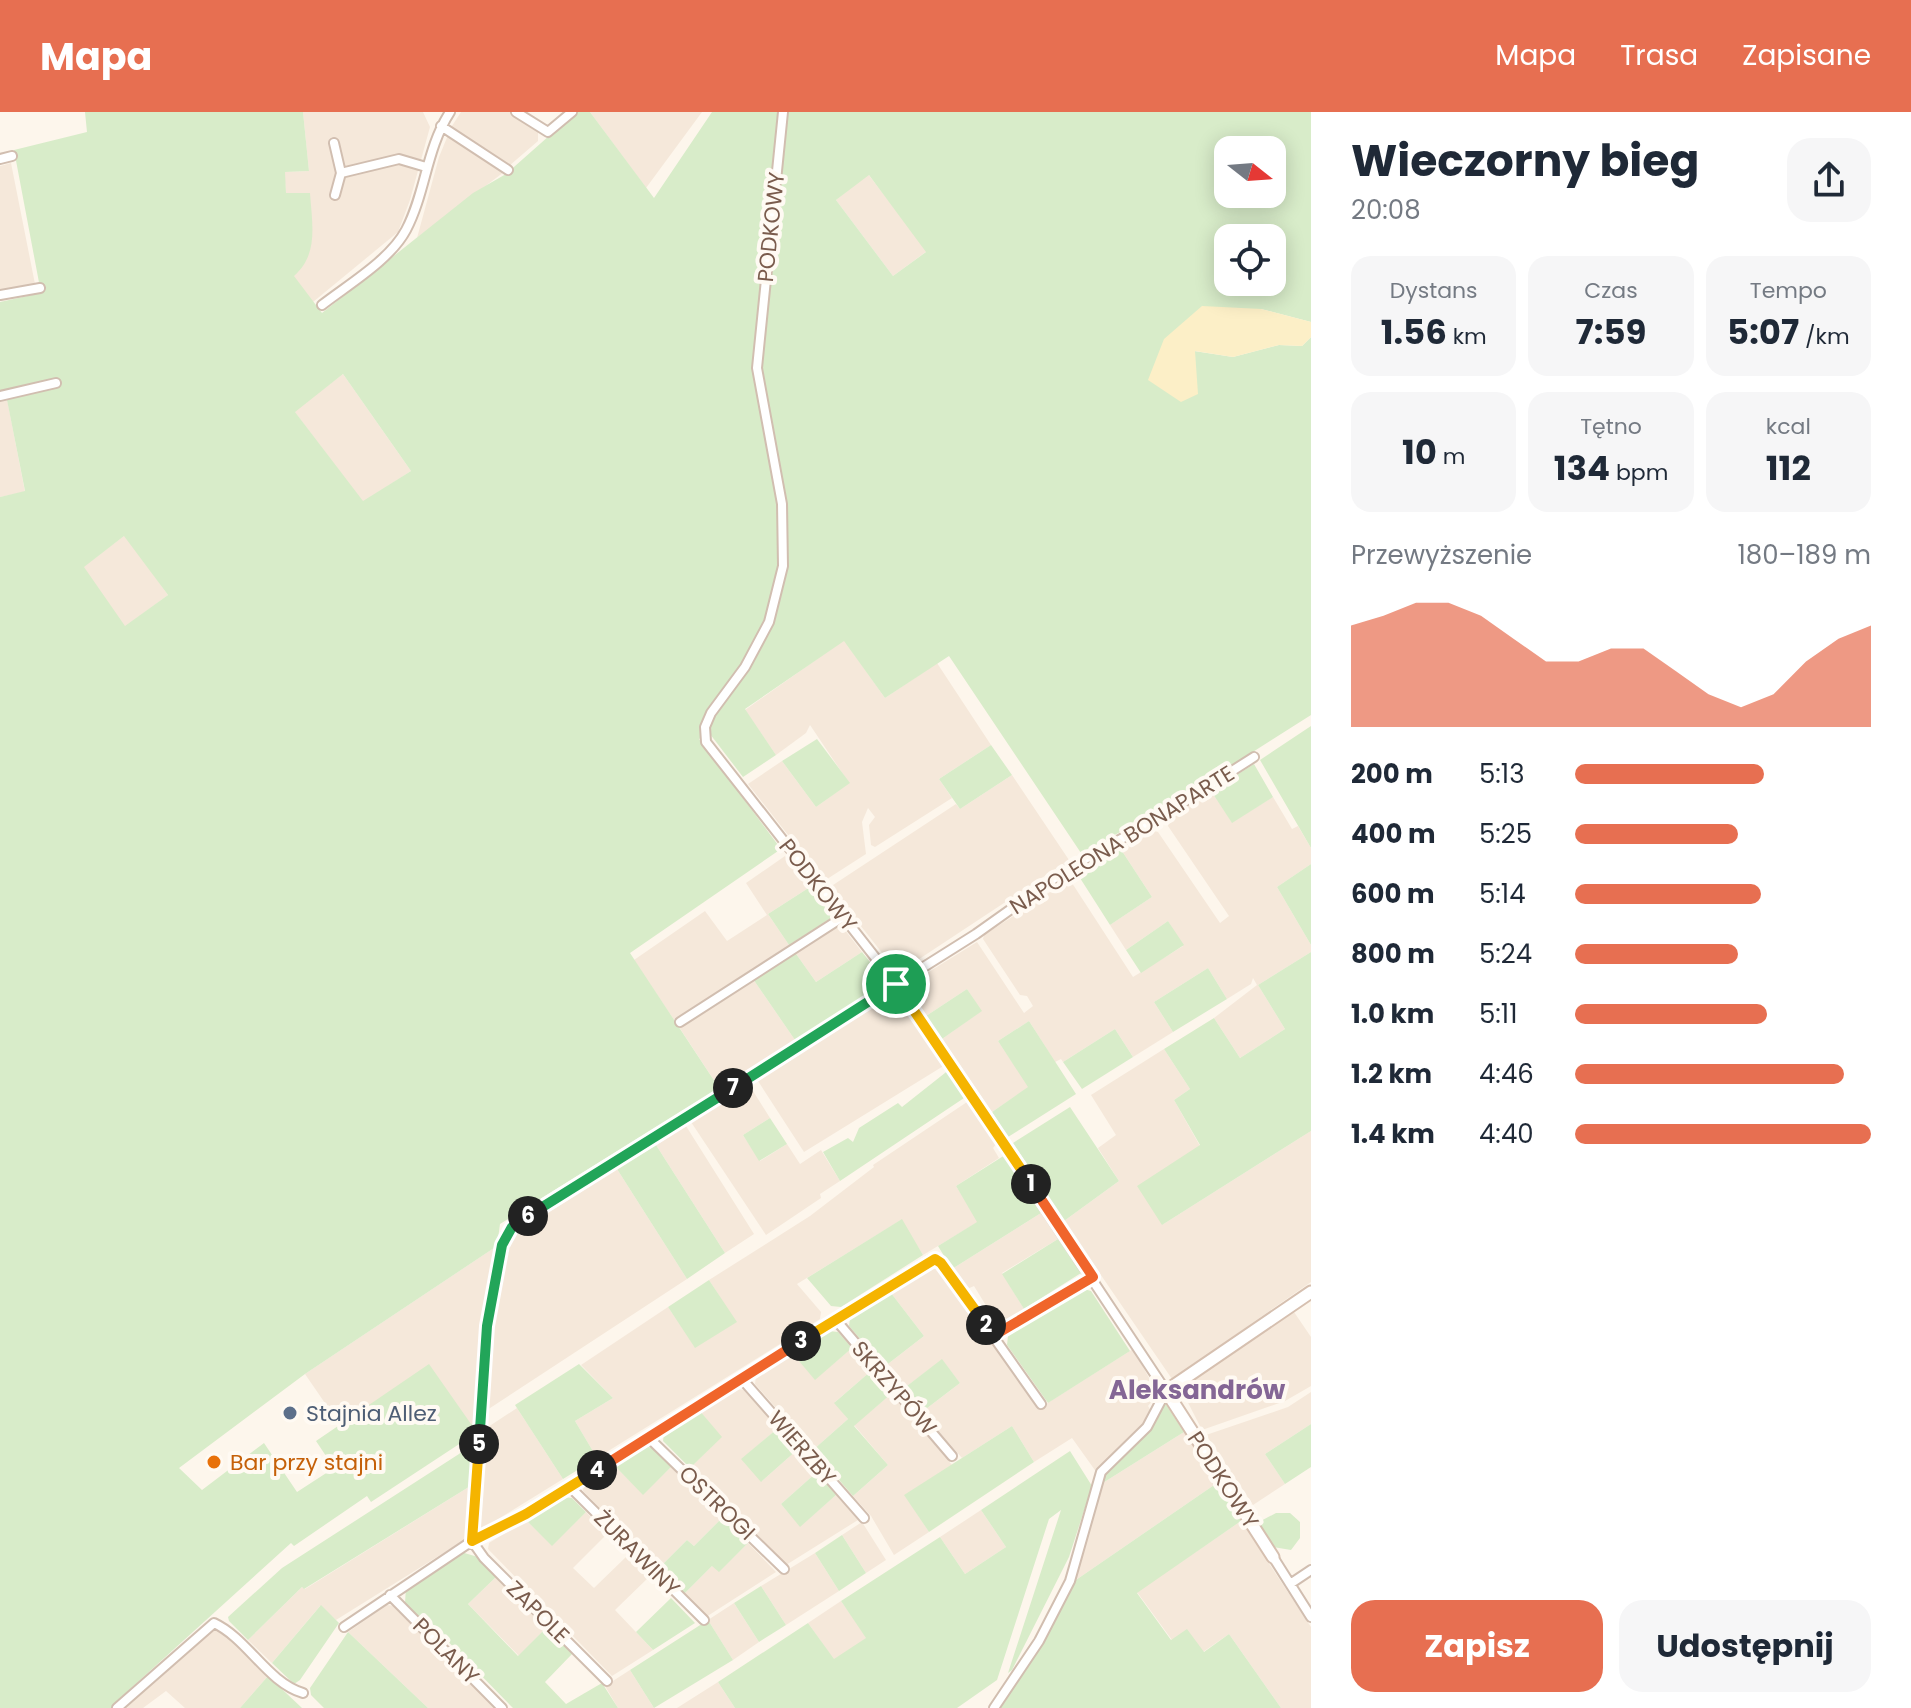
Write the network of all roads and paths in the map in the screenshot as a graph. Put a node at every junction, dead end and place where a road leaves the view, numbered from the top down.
1 (435, 112) edge
2 (516, 112) edge
3 (572, 112) edge
4 (783, 112) edge
5 (445, 119) edge
6 (334, 143) dead end
7 (12, 156) dead end
8 (0, 159) edge
9 (426, 167) junction
10 (508, 170) dead end
11 (341, 173) junction
12 (335, 195) dead end
13 (40, 288) dead end
14 (0, 295) edge
15 (322, 305) dead end
16 (56, 383) dead end
17 (0, 396) edge
18 (1254, 757) dead end
19 (843, 917) junction
20 (896, 984) junction
21 (680, 1022) dead end
22 (1093, 1277) junction
23 (1311, 1292) edge
24 (835, 1319) junction
25 (993, 1336) junction
26 (741, 1378) junction
27 (1166, 1391) junction
28 (1041, 1404) dead end
29 (649, 1438) junction
30 (952, 1456) dead end
31 (570, 1487) junction
32 (864, 1518) dead end
33 (472, 1541) junction
34 (1273, 1557) joint
35 (784, 1569) dead end
36 (1311, 1570) edge
37 (1290, 1584) junction
38 (390, 1595) junction
39 (1311, 1617) edge
40 (704, 1620) dead end
41 (344, 1627) dead end
42 (607, 1681) dead end
43 (303, 1693) dead end
44 (120, 1706) edge
45 (502, 1708) edge
46 (994, 1708) edge

1 - 5 street
2 - 3 street
4 - 19 street, PODKOWY
5 - 9 street
5 - 10 street
6 - 11 street
7 - 8 street
9 - 11 street
9 - 15 street
11 - 12 street
13 - 14 street
16 - 17 street
18 - 20 street, NAPOLEONA BONAPARTE
19 - 20 street, PODKOWY
19 - 21 street
20 - 22 street, PODKOWY
20 - 33 street, NAPOLEONA BONAPARTE
22 - 25 street
22 - 27 street, PODKOWY
23 - 27 street
24 - 25 street
24 - 26 street
24 - 30 street, SKRZYPÓW
25 - 28 street
26 - 29 street
26 - 32 street, WIERZBY
27 - 34 street, PODKOWY
27 - 46 street
29 - 31 street
29 - 35 street, OSTROGI
31 - 33 street
31 - 40 street, ŻURAWINY
33 - 38 street
33 - 42 street, ZAPOLE
34 - 37 street, PODKOWY
36 - 37 street
37 - 39 street, PODKOWY
38 - 41 street
38 - 45 street, POLANY
43 - 44 street

